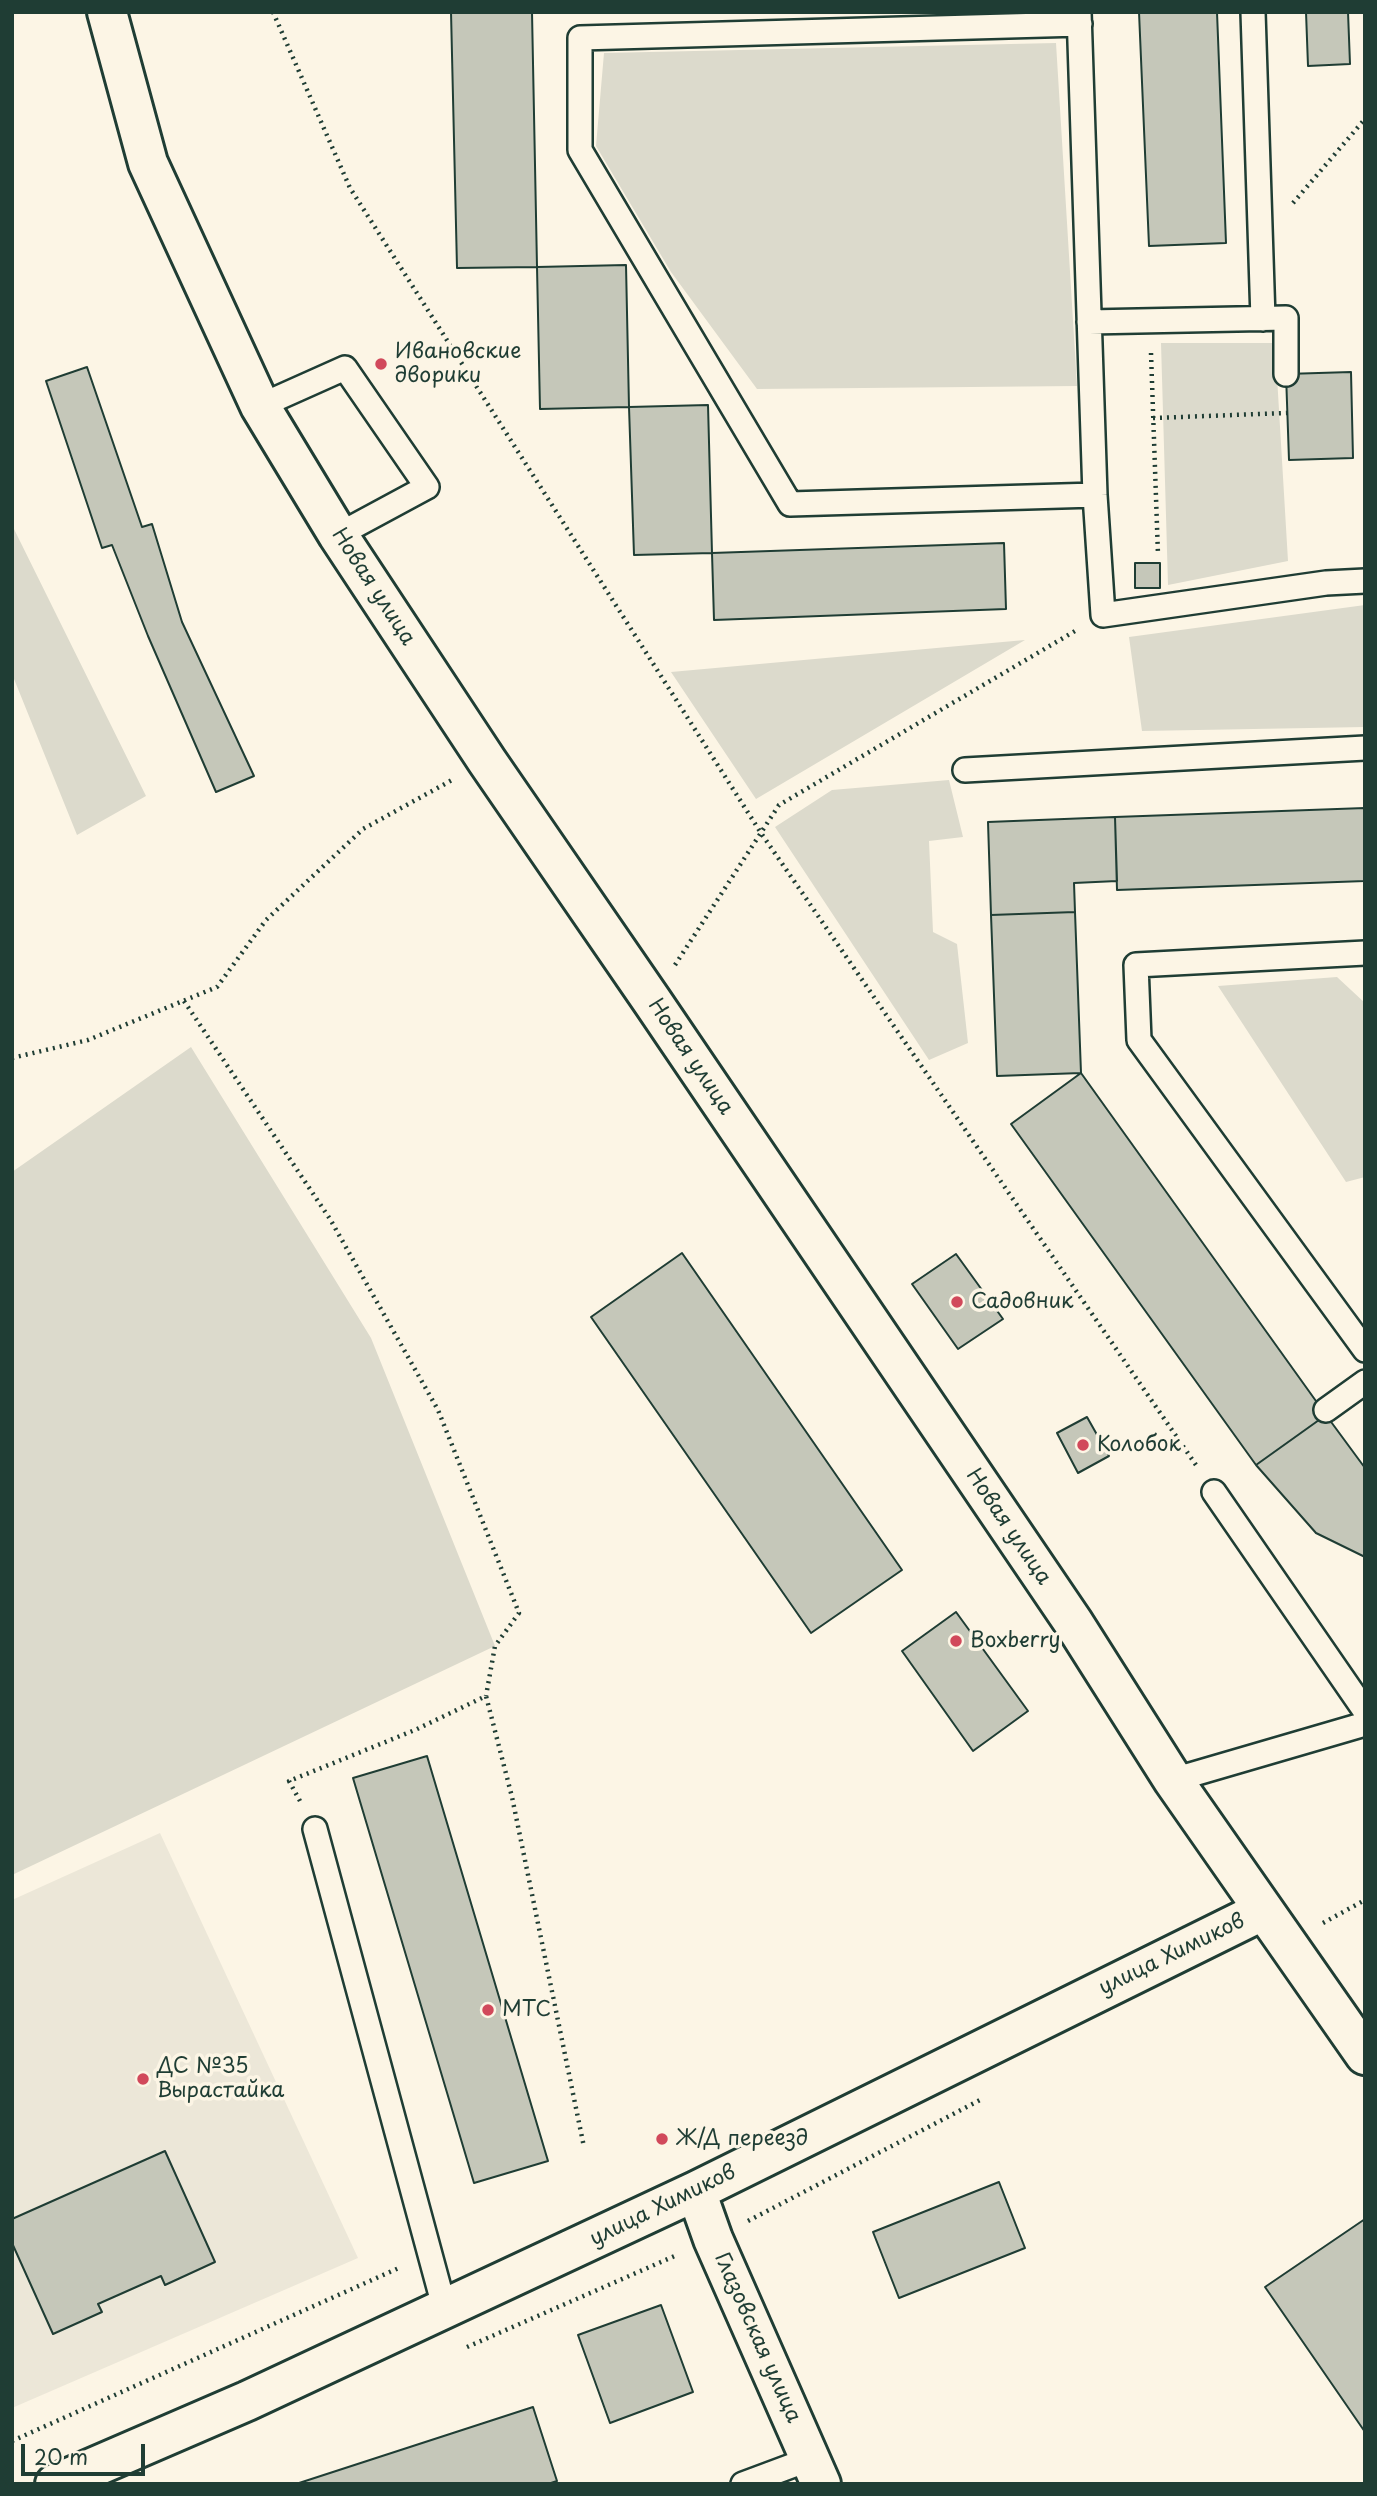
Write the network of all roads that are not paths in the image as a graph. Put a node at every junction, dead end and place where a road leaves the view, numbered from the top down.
1 (107, 12) edge
2 (1253, 12) edge
3 (1080, 18) edge
4 (1263, 319) junction
5 (1089, 322) junction
6 (1286, 374) dead end
7 (260, 406) junction
8 (1095, 495) junction
9 (338, 535) junction
10 (1365, 581) edge
11 (1365, 748) edge
12 (965, 769) dead end
13 (1365, 953) edge
14 (1365, 1350) edge
15 (1365, 1382) edge
16 (1326, 1410) dead end
17 (1214, 1492) road end
18 (1365, 1711) edge
19 (1365, 1724) edge
20 (1173, 1780) junction
21 (316, 1829) road end
22 (1262, 1911) junction
23 (1365, 2055) edge
24 (696, 2192) junction
25 (444, 2309) junction
26 (816, 2472) edge
27 (55, 2484) edge
28 (743, 2484) edge

1 - 7 street, Новая улица
2 - 4 lane
3 - 5 lane
3 - 8 lane
4 - 5 lane
4 - 6 lane
5 - 8 lane
7 - 9 street, Новая улица
7 - 9 lane
8 - 10 lane
9 - 20 street, Новая улица
11 - 12 lane
13 - 14 lane
15 - 16 lane
17 - 18 lane
19 - 20 lane
20 - 22 street, Новая улица
21 - 25 lane
22 - 23 street, Новая улица
22 - 24 street, улица Химиков
24 - 25 street, улица Химиков
24 - 26 street, Глазовская улица
25 - 27 street, улица Химиков
26 - 28 lane

